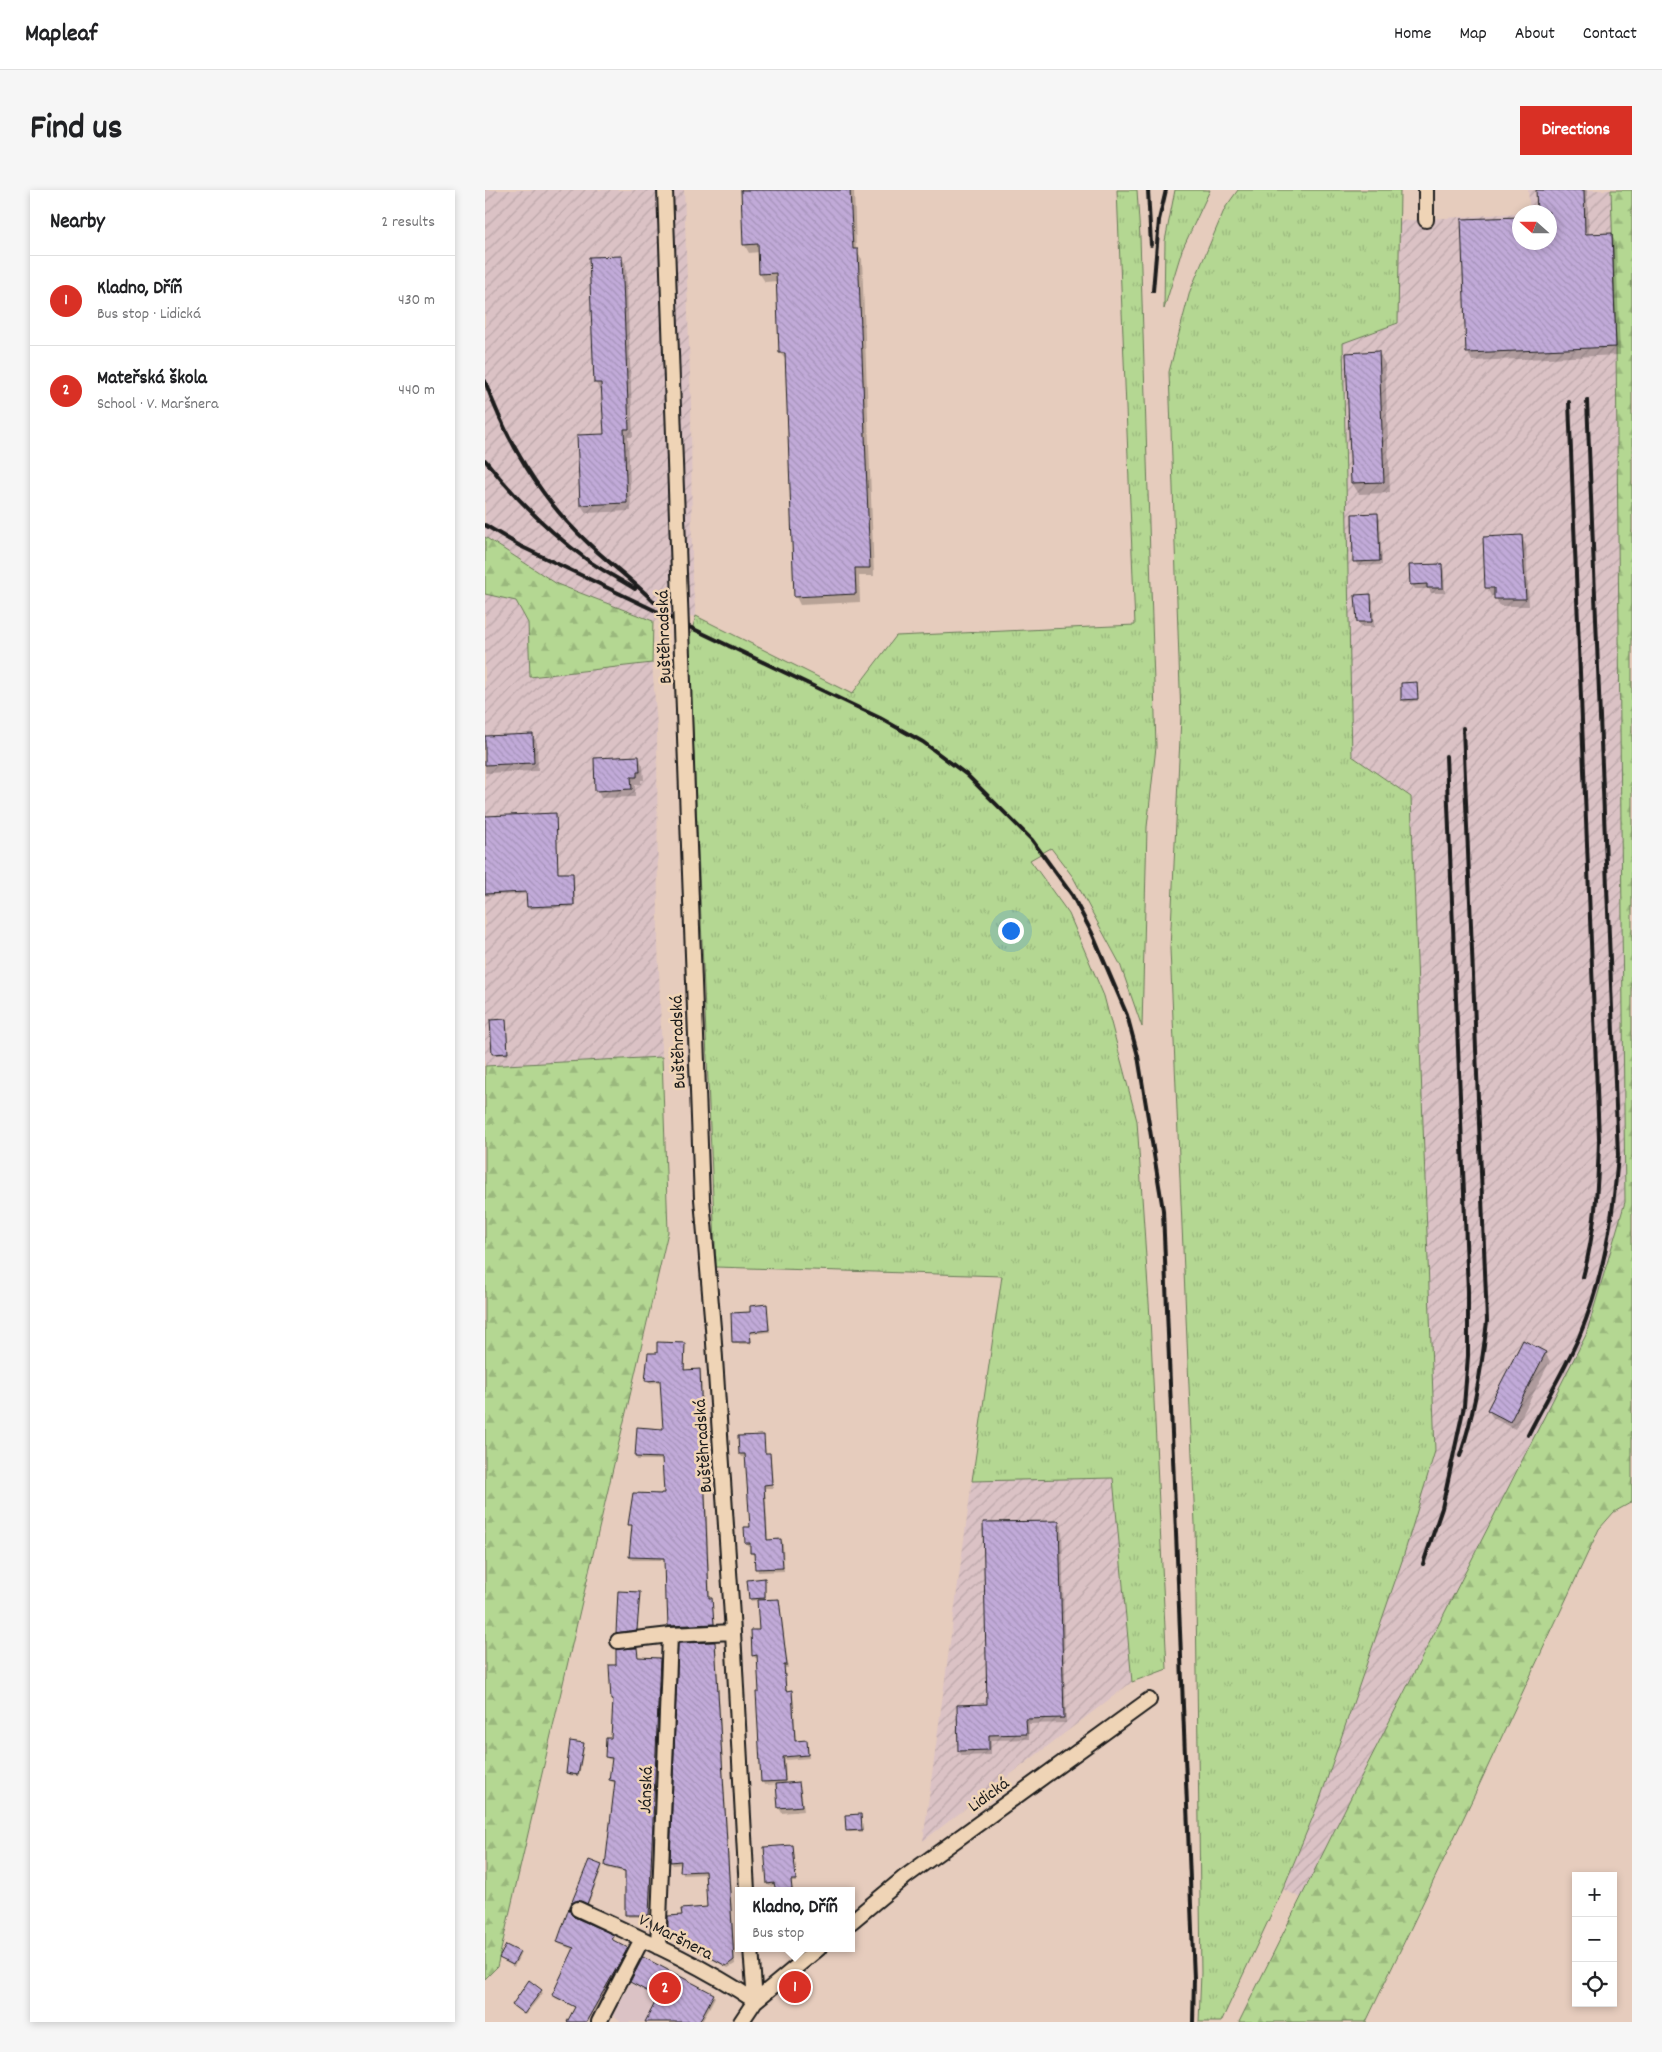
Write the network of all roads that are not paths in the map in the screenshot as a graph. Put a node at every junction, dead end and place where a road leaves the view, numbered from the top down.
1 (665, 190) edge
2 (1426, 190) edge
3 (1427, 220) dead end
4 (733, 1632) junction
5 (670, 1635) junction
6 (618, 1641) dead end
7 (1149, 1700) dead end
8 (747, 1887) edge
9 (578, 1909) dead end
10 (855, 1919) edge
11 (642, 1939) junction
12 (658, 1946) junction
13 (751, 1952) edge
14 (814, 1952) edge
15 (755, 2001) junction
16 (599, 2022) edge
17 (741, 2022) edge

1 - 4 street, Buštěhradská, bridge
2 - 3 street
4 - 5 street
4 - 8 street, Buštěhradská
5 - 6 street
5 - 12 street, Jánská
7 - 10 street, Lidická
9 - 11 street, V. Maršnera
11 - 12 street, V. Maršnera
11 - 16 street
12 - 15 street, V. Maršnera
13 - 15 street
14 - 15 street
15 - 17 street

